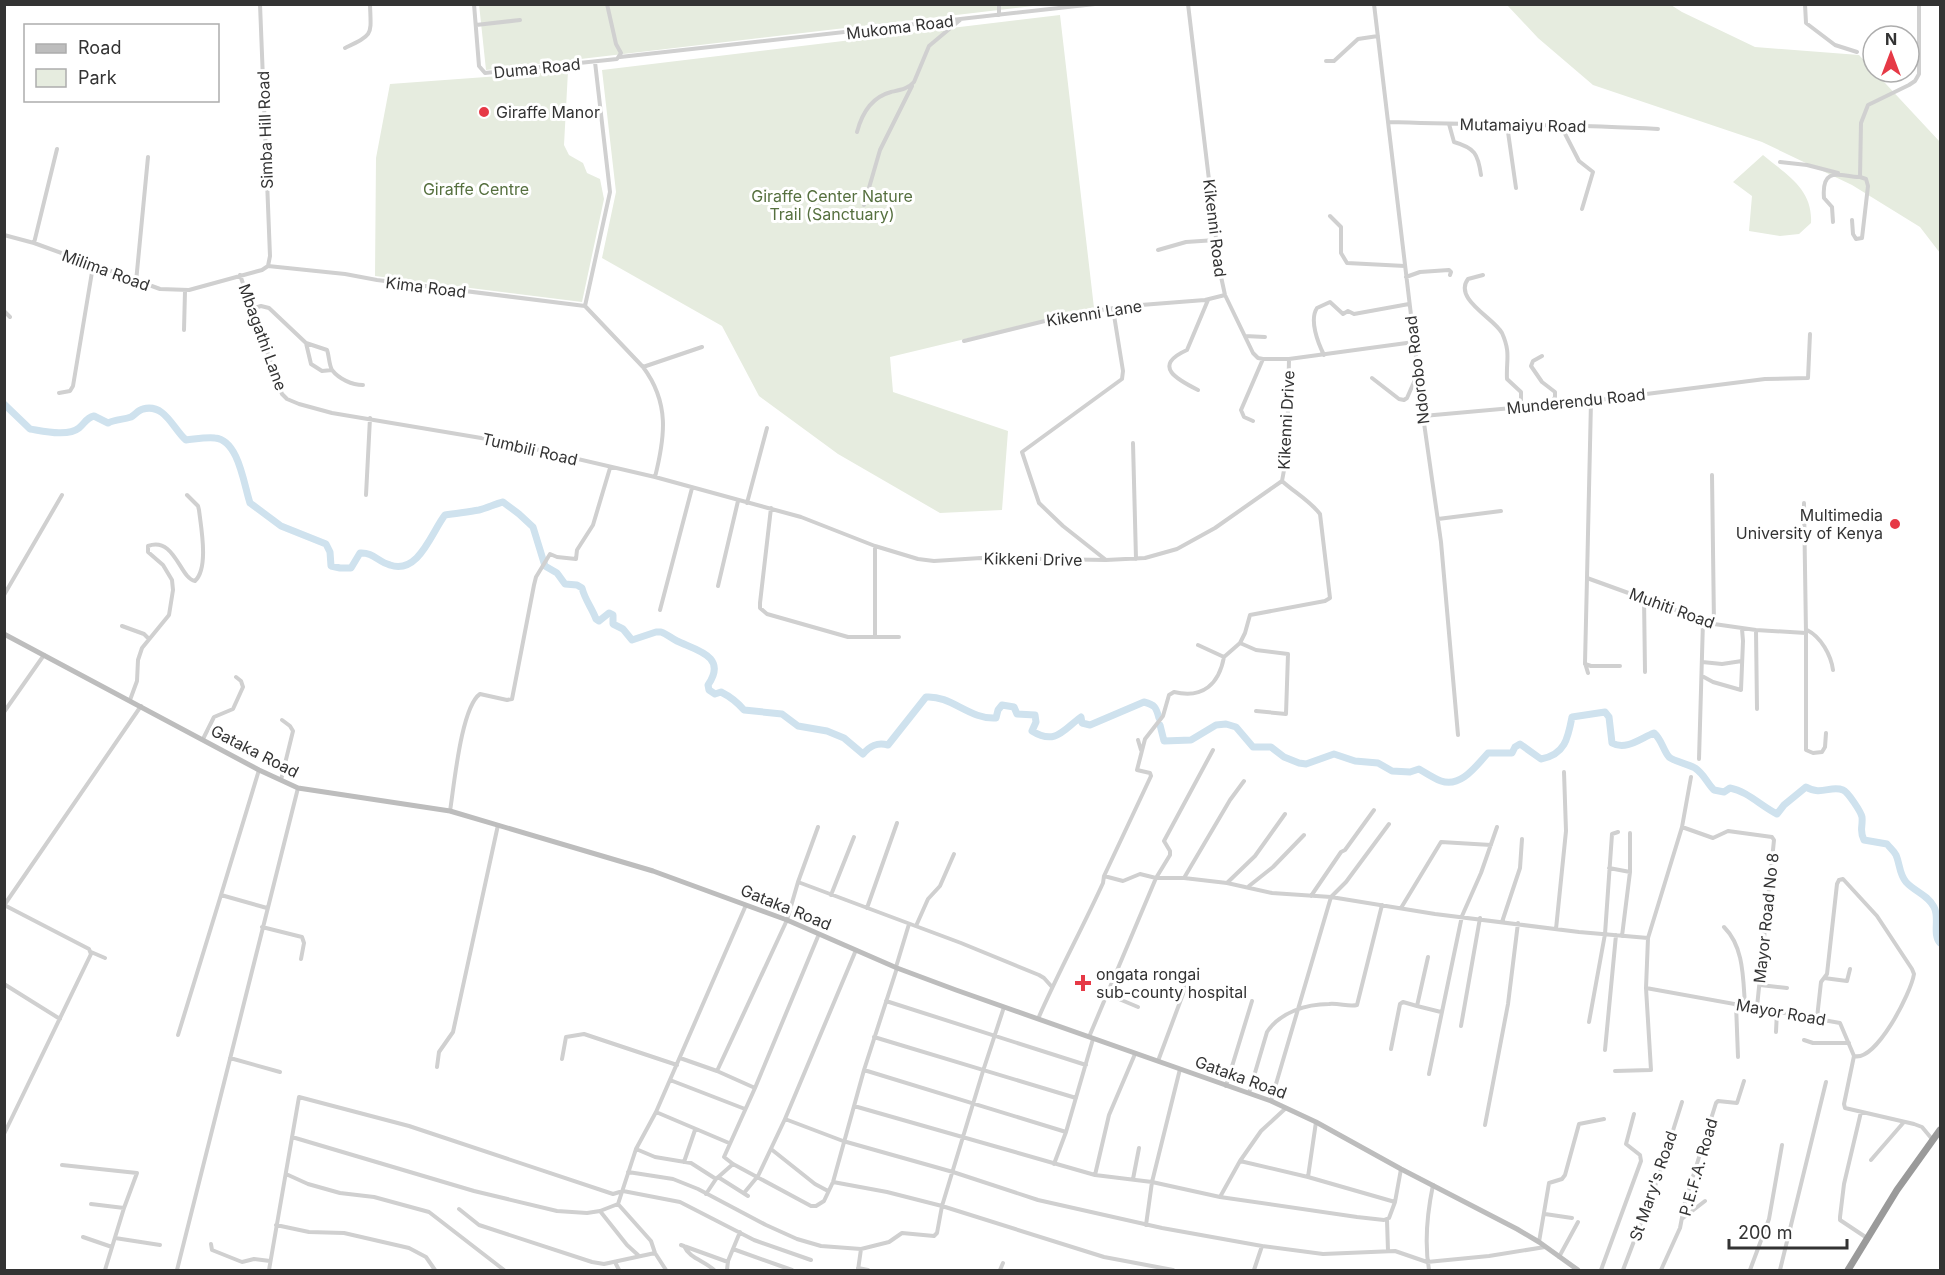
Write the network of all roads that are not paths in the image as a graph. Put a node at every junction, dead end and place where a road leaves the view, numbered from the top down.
1 (260, 4) edge
2 (370, 4) edge
3 (474, 4) edge
4 (608, 4) edge
5 (999, 4) edge
6 (1095, 4) edge
7 (1188, 4) edge
8 (1374, 4) edge
9 (1805, 4) edge
10 (1919, 4) edge
11 (999, 15) junction
12 (961, 19) junction
13 (520, 20) dead end
14 (476, 25) junction
15 (1378, 36) junction
16 (345, 48) dead end
17 (1857, 52) dead end
18 (620, 57) junction
19 (1326, 61) dead end
20 (595, 62) junction
21 (914, 82) junction
22 (1389, 122) junction
23 (1449, 124) junction
24 (1560, 124) junction
25 (1507, 125) junction
26 (1658, 129) dead end
27 (857, 132) dead end
28 (57, 149) dead end
29 (148, 157) dead end
30 (1780, 162) dead end
31 (1838, 173) junction
32 (1481, 175) dead end
33 (1860, 177) junction
34 (1516, 188) dead end
35 (864, 205) dead end
36 (1582, 209) dead end
37 (1330, 216) dead end
38 (1852, 220) dead end
39 (1833, 222) dead end
40 (4, 235) edge
41 (1215, 240) junction
42 (34, 243) junction
43 (1158, 250) dead end
44 (93, 266) junction
45 (268, 266) junction
46 (1405, 266) junction
47 (1450, 275) dead end
48 (1483, 275) dead end
49 (240, 276) junction
50 (1406, 277) junction
51 (136, 282) junction
52 (185, 291) junction
53 (1225, 295) junction
54 (1208, 299) junction
55 (1409, 304) junction
56 (585, 306) junction
57 (251, 309) junction
58 (1113, 309) junction
59 (4, 311) edge
60 (10, 317) dead end
61 (184, 330) dead end
62 (1810, 334) dead end
63 (1245, 336) junction
64 (1266, 338) dead end
65 (964, 341) dead end
66 (1414, 342) junction
67 (306, 343) junction
68 (702, 347) dead end
69 (1324, 355) junction
70 (1542, 356) dead end
71 (1263, 359) junction
72 (1289, 359) junction
73 (643, 367) junction
74 (332, 370) junction
75 (1418, 373) junction
76 (1372, 378) dead end
77 (363, 385) dead end
78 (1198, 390) dead end
79 (59, 393) dead end
80 (287, 399) joint
81 (1591, 401) junction
82 (1550, 404) junction
83 (1521, 407) junction
84 (1423, 416) junction
85 (370, 418) junction
86 (1253, 421) dead end
87 (767, 428) dead end
88 (1133, 443) dead end
89 (610, 468) junction
90 (1712, 475) dead end
91 (655, 477) junction
92 (1282, 480) junction
93 (692, 488) junction
94 (62, 495) dead end
95 (187, 495) dead end
96 (366, 495) dead end
97 (738, 501) junction
98 (747, 503) junction
99 (1804, 503) dead end
100 (771, 508) junction
101 (1501, 511) dead end
102 (1438, 519) junction
103 (875, 546) junction
104 (1136, 559) junction
105 (1106, 560) junction
106 (1587, 578) junction
107 (718, 586) dead end
108 (4, 595) edge
109 (1644, 597) junction
110 (660, 610) dead end
111 (1703, 621) junction
112 (1714, 624) junction
113 (123, 626) dead end
114 (1742, 628) junction
115 (1756, 630) junction
116 (1806, 631) junction
117 (4, 634) edge
118 (876, 637) junction
119 (899, 637) dead end
120 (149, 639) junction
121 (1240, 643) junction
122 (1198, 645) dead end
123 (44, 654) junction
124 (1224, 657) junction
125 (1742, 661) junction
126 (1702, 662) junction
127 (1585, 663) junction
128 (1620, 666) dead end
129 (1833, 670) dead end
130 (1645, 672) dead end
131 (1588, 673) dead end
132 (1701, 676) junction
133 (236, 677) dead end
134 (130, 700) junction
135 (141, 706) junction
136 (1756, 709) dead end
137 (1256, 711) dead end
138 (4, 712) edge
139 (282, 720) dead end
140 (1826, 733) dead end
141 (1458, 735) dead end
142 (203, 740) junction
143 (1138, 740) dead end
144 (1213, 750) dead end
145 (1142, 751) junction
146 (1699, 759) dead end
147 (259, 770) junction
148 (1564, 772) dead end
149 (1691, 777) dead end
150 (281, 780) junction
151 (1244, 781) dead end
152 (298, 788) junction
153 (1374, 810) dead end
154 (450, 811) junction
155 (1285, 814) dead end
156 (897, 823) dead end
157 (498, 824) junction
158 (1389, 824) dead end
159 (818, 827) dead end
160 (1497, 827) dead end
161 (1682, 827) junction
162 (1618, 832) dead end
163 (1630, 833) dead end
164 (1304, 835) dead end
165 (854, 837) dead end
166 (1522, 839) dead end
167 (1491, 845) junction
168 (954, 854) dead end
169 (1609, 868) junction
170 (1630, 872) junction
171 (1104, 876) junction
172 (1156, 878) junction
173 (1184, 878) junction
174 (798, 882) junction
175 (1227, 883) junction
176 (1249, 886) junction
177 (221, 895) junction
178 (831, 896) junction
179 (1311, 897) junction
180 (1331, 897) junction
181 (746, 905) junction
182 (1382, 905) junction
183 (267, 908) junction
184 (867, 908) junction
185 (1401, 908) junction
186 (1462, 916) junction
187 (1480, 918) junction
188 (787, 920) junction
189 (1502, 922) junction
190 (1518, 923) junction
191 (909, 924) junction
192 (916, 926) junction
193 (262, 927) junction
194 (1724, 927) dead end
195 (1556, 929) junction
196 (819, 934) junction
197 (1605, 934) junction
198 (1616, 935) junction
199 (1622, 936) junction
200 (1648, 938) junction
201 (856, 949) junction
202 (91, 952) junction
203 (1428, 957) dead end
204 (105, 958) dead end
205 (301, 959) dead end
206 (897, 967) junction
207 (1850, 969) dead end
208 (1824, 978) junction
209 (1185, 982) dead end
210 (4, 984) edge
211 (1760, 985) junction
212 (1052, 987) junction
213 (1646, 988) junction
214 (1787, 988) dead end
215 (1107, 994) junction
216 (886, 1001) junction
217 (1252, 1001) dead end
218 (1736, 1004) junction
219 (1745, 1005) junction
220 (1417, 1006) junction
221 (1004, 1007) junction
222 (1138, 1007) dead end
223 (1757, 1007) junction
224 (1299, 1008) junction
225 (1777, 1011) junction
226 (1441, 1012) junction
227 (1817, 1018) junction
228 (60, 1019) junction
229 (1038, 1019) junction
230 (1589, 1022) dead end
231 (1461, 1026) dead end
232 (1776, 1032) dead end
233 (178, 1035) dead end
234 (995, 1036) junction
235 (874, 1037) junction
236 (1091, 1038) junction
237 (1804, 1040) dead end
238 (1849, 1043) junction
239 (1391, 1048) dead end
240 (1605, 1050) dead end
241 (1134, 1054) junction
242 (1854, 1056) junction
243 (1738, 1057) dead end
244 (230, 1058) junction
245 (680, 1058) junction
246 (562, 1059) dead end
247 (1158, 1062) junction
248 (677, 1065) junction
249 (1086, 1065) junction
250 (437, 1067) dead end
251 (1180, 1069) junction
252 (864, 1070) junction
253 (717, 1071) junction
254 (983, 1071) junction
255 (1615, 1071) dead end
256 (280, 1072) dead end
257 (1429, 1074) dead end
258 (670, 1080) junction
259 (1744, 1081) dead end
260 (1826, 1082) dead end
261 (1225, 1087) junction
262 (755, 1088) junction
263 (1248, 1094) junction
264 (1076, 1098) junction
265 (1271, 1101) junction
266 (1682, 1102) dead end
267 (973, 1104) junction
268 (854, 1106) junction
269 (1286, 1108) junction
270 (745, 1109) junction
271 (656, 1112) junction
272 (1861, 1112) junction
273 (1634, 1114) dead end
274 (785, 1119) junction
275 (1604, 1119) dead end
276 (1316, 1122) junction
277 (1905, 1122) junction
278 (1485, 1125) dead end
279 (695, 1130) junction
280 (1941, 1130) edge
281 (1066, 1132) junction
282 (4, 1134) edge
283 (292, 1137) junction
284 (964, 1138) junction
285 (1932, 1140) junction
286 (843, 1141) junction
287 (729, 1143) junction
288 (1782, 1145) dead end
289 (1139, 1148) dead end
290 (636, 1149) junction
291 (771, 1149) junction
292 (1871, 1160) dead end
293 (1240, 1161) junction
294 (684, 1162) junction
295 (733, 1164) junction
296 (1054, 1164) junction
297 (62, 1165) dead end
298 (1401, 1169) junction
299 (627, 1172) junction
300 (953, 1172) junction
301 (286, 1174) junction
302 (1095, 1175) junction
303 (758, 1176) junction
304 (1308, 1177) junction
305 (717, 1178) junction
306 (1133, 1179) junction
307 (832, 1182) junction
308 (1152, 1182) junction
309 (1434, 1185) junction
310 (623, 1191) junction
311 (828, 1191) junction
312 (706, 1194) junction
313 (1220, 1197) junction
314 (1705, 1201) dead end
315 (1395, 1202) junction
316 (91, 1204) dead end
317 (618, 1204) junction
318 (942, 1206) junction
319 (124, 1208) junction
320 (459, 1209) dead end
321 (600, 1211) junction
322 (1545, 1214) junction
323 (1572, 1218) dead end
324 (1682, 1218) junction
325 (1387, 1220) junction
326 (1578, 1222) dead end
327 (276, 1225) junction
328 (1146, 1225) junction
329 (740, 1232) junction
330 (83, 1237) dead end
331 (115, 1238) junction
332 (1867, 1238) junction
333 (1539, 1242) junction
334 (211, 1244) dead end
335 (160, 1245) dead end
336 (1262, 1246) junction
337 (112, 1247) junction
338 (1546, 1247) junction
339 (733, 1249) junction
340 (861, 1249) junction
341 (1388, 1251) junction
342 (655, 1253) junction
343 (639, 1256) junction
344 (1559, 1257) junction
345 (811, 1260) dead end
346 (270, 1261) junction
347 (592, 1262) junction
348 (615, 1262) junction
349 (728, 1262) junction
350 (1427, 1262) junction
351 (771, 1263) junction
352 (1003, 1263) dead end
353 (858, 1269) edge
354 (105, 1270) edge
355 (177, 1270) edge
356 (269, 1270) edge
357 (435, 1270) edge
358 (504, 1270) edge
359 (592, 1270) edge
360 (619, 1270) edge
361 (666, 1270) edge
362 (714, 1270) edge
363 (727, 1270) edge
364 (767, 1270) edge
365 (792, 1270) edge
366 (868, 1270) edge
367 (1000, 1270) edge
368 (1173, 1270) edge
369 (1254, 1270) edge
370 (1429, 1270) edge
371 (1578, 1270) edge
372 (1601, 1270) edge
373 (1623, 1270) edge
374 (1660, 1270) edge
375 (1750, 1270) edge
376 (1780, 1270) edge
377 (1848, 1270) edge

1 - 45 street, Simba Hill Road
2 - 16 street
3 - 14 street
4 - 18 street
5 - 11 street
6 - 11 street, Mukoma Road
7 - 41 street, Kikenni Road
8 - 15 street, Ndorobo Road
9 - 17 street
10 - 33 street
11 - 12 street, Mukoma Road
12 - 18 street, Mukoma Road
12 - 21 street
13 - 14 street
14 - 20 street, Duma Road
15 - 19 street
15 - 22 street, Ndorobo Road
18 - 20 street, Duma Road
20 - 56 street
21 - 27 street
21 - 35 street
22 - 23 street, Mutamaiyu Road
22 - 46 street, Ndorobo Road
23 - 25 street, Mutamaiyu Road
23 - 32 street
24 - 25 street, Mutamaiyu Road
24 - 26 street, Mutamaiyu Road
24 - 36 street
25 - 34 street
28 - 42 street
29 - 51 street
30 - 31 street
31 - 33 street
31 - 39 street
33 - 38 street
37 - 46 street
40 - 42 street, Milima Road
41 - 43 street
41 - 53 street, Kikenni Road
42 - 44 street, Milima Road
44 - 51 street, Milima Road
44 - 79 street
45 - 49 street, Milima Road
45 - 56 street, Kima Road
46 - 50 street, Ndorobo Road
47 - 50 street
48 - 83 street
49 - 52 street, Milima Road
49 - 57 street, Mbagathi Lane
50 - 55 street, Ndorobo Road
51 - 52 street, Milima Road
52 - 61 street
53 - 54 street, Kikenni Lane
53 - 63 street, Kikenni Road
54 - 58 street, Kikenni Lane
54 - 78 street
55 - 66 street, Ndorobo Road
55 - 69 street
56 - 73 street
57 - 67 street
57 - 80 street, Mbagathi Lane
58 - 65 street, Kikenni Lane
58 - 105 street
59 - 60 street
62 - 81 street, Munderendu Road
63 - 64 street
63 - 71 street, Kikenni Road
66 - 69 street
66 - 75 street, Ndorobo Road
67 - 74 street
67 - 74 street
68 - 73 street
69 - 72 street
70 - 82 street
71 - 72 street
71 - 86 street
72 - 92 street, Kikenni Drive
73 - 91 street
74 - 77 street
75 - 76 street
75 - 84 street, Ndorobo Road
80 - 85 street, Tumbili Road
81 - 82 street, Munderendu Road
81 - 106 street
82 - 83 street, Munderendu Road
83 - 84 street, Munderendu Road
84 - 102 street, Ndorobo Road
85 - 89 street, Tumbili Road
85 - 96 street
87 - 98 street
88 - 104 street
89 - 91 street, Tumbili Road
89 - 154 street
90 - 112 street
91 - 93 street, Tumbili Road
92 - 104 street, Kikkeni Drive
92 - 121 street
93 - 97 street, Tumbili Road
93 - 110 street
94 - 108 street
95 - 120 street
97 - 98 street, Tumbili Road
97 - 107 street
98 - 100 street, Tumbili Road
99 - 116 street
100 - 103 street, Kikkeni Drive
100 - 118 street
101 - 102 street
102 - 141 street, Ndorobo Road
103 - 105 street, Kikkeni Drive
103 - 118 street
104 - 105 street, Kikkeni Drive
106 - 109 street, Muhiti Road
106 - 127 street
109 - 111 street, Muhiti Road
109 - 130 street
111 - 112 street, Muhiti Road
111 - 126 street
112 - 114 street, Muhiti Road
113 - 120 street
114 - 115 street, Muhiti Road
114 - 125 street
115 - 116 street, Muhiti Road
115 - 136 street
116 - 129 street
116 - 140 street
117 - 123 street, Gataka Road
118 - 119 street
120 - 134 street
121 - 124 street
121 - 137 street
122 - 124 street
123 - 134 street, Gataka Road
123 - 138 street
124 - 145 street
125 - 126 street
125 - 132 street
126 - 132 street
127 - 128 street
127 - 131 street
132 - 146 street
133 - 142 street
134 - 135 street, Gataka Road
135 - 142 street, Gataka Road
135 - 202 street
139 - 150 street
142 - 147 street, Gataka Road
143 - 145 street
144 - 172 street
145 - 171 street
147 - 150 street, Gataka Road
147 - 177 street
148 - 195 street
149 - 161 street
150 - 152 street, Gataka Road
151 - 173 street
152 - 154 street, Gataka Road
152 - 183 street
153 - 179 street
154 - 157 street, Gataka Road
155 - 175 street
156 - 184 street
157 - 181 street, Gataka Road
157 - 250 street
158 - 180 street
159 - 174 street
160 - 167 street
161 - 200 street
161 - 211 street, Mayor Road No 8
162 - 169 street
163 - 170 street
164 - 176 street
165 - 178 street
166 - 189 street
167 - 185 street
167 - 186 street
168 - 192 street
169 - 170 street
169 - 197 street
170 - 199 street
171 - 172 street
171 - 212 street
172 - 173 street
172 - 215 street
173 - 175 street
174 - 178 street
174 - 188 street
175 - 176 street
176 - 179 street
177 - 183 street
177 - 233 street
178 - 184 street
179 - 180 street
180 - 182 street
180 - 224 street
181 - 188 street, Gataka Road
181 - 245 street
182 - 185 street
182 - 224 street
183 - 193 street
184 - 191 street
185 - 186 street
186 - 187 street
186 - 226 street
187 - 189 street
187 - 231 street
188 - 196 street, Gataka Road
188 - 253 street
189 - 190 street
190 - 195 street
190 - 278 street
191 - 192 street
191 - 206 street
192 - 212 street
193 - 205 street
193 - 244 street
194 - 219 street
195 - 197 street
196 - 201 street, Gataka Road
196 - 262 street
197 - 198 street
197 - 230 street
198 - 199 street
198 - 240 street
199 - 200 street
200 - 213 street
201 - 206 street, Gataka Road
201 - 274 street
202 - 204 street
202 - 228 street
203 - 220 street
206 - 216 street
206 - 221 street, Gataka Road
207 - 208 street
208 - 227 street
208 - 242 street
209 - 247 street
210 - 228 street
211 - 214 street
211 - 223 street, Mayor Road No 8
212 - 229 street
213 - 218 street, Mayor Road
213 - 255 street
215 - 222 street
215 - 236 street
216 - 234 street
216 - 235 street
217 - 261 street
218 - 219 street, Mayor Road
218 - 243 street
219 - 223 street, Mayor Road
220 - 226 street
220 - 239 street
221 - 229 street, Gataka Road
221 - 234 street
223 - 225 street, Mayor Road
224 - 263 street
224 - 265 street
225 - 227 street, Mayor Road
225 - 232 street
226 - 257 street
227 - 238 street, Mayor Road
228 - 282 street
229 - 236 street, Gataka Road
234 - 249 street
234 - 254 street
235 - 252 street
235 - 254 street
236 - 241 street, Gataka Road
236 - 249 street
237 - 238 street
238 - 242 street, Mayor Road
241 - 247 street, Gataka Road
241 - 302 street
242 - 272 street
244 - 256 street
244 - 355 street
245 - 248 street
245 - 253 street
246 - 248 street
247 - 251 street, Gataka Road
248 - 258 street
249 - 264 street
251 - 261 street, Gataka Road
251 - 308 street
252 - 267 street
252 - 268 street
253 - 262 street
254 - 264 street
254 - 267 street
258 - 270 street
258 - 271 street
259 - 324 street, P.E.F.A. Road
260 - 376 street
261 - 263 street, Gataka Road
262 - 270 street
263 - 265 street, Gataka Road
264 - 281 street
265 - 269 street, Gataka Road
266 - 373 street, St Mary's Road
267 - 281 street
267 - 284 street
268 - 284 street
268 - 286 street
269 - 276 street, Gataka Road
269 - 293 street
270 - 287 street
271 - 279 street
271 - 290 street
272 - 277 street
272 - 332 street
273 - 372 street
274 - 286 street
274 - 291 street
275 - 322 street
276 - 298 street, Gataka Road
276 - 304 street
277 - 285 street
277 - 292 street
279 - 287 street
279 - 294 street
280 - 285 highway
281 - 296 street
283 - 301 street
283 - 310 street
283 - 321 street
284 - 296 street
284 - 300 street
285 - 332 highway
286 - 300 street
286 - 307 street
287 - 295 street
288 - 375 street
289 - 306 street
290 - 294 street
290 - 299 street
291 - 303 street
291 - 311 street
293 - 304 street
293 - 313 street
294 - 305 street
295 - 303 street
295 - 305 street
296 - 302 street
297 - 319 street
298 - 309 street, Gataka Road
298 - 315 street
299 - 310 street
299 - 312 street
300 - 318 street
300 - 328 street
301 - 327 street
301 - 358 street
302 - 306 street
303 - 305 street
303 - 311 street
304 - 315 street
305 - 312 street
306 - 308 street
307 - 311 street
307 - 318 street
308 - 313 street
308 - 328 street
309 - 333 street, Gataka Road
309 - 350 street
310 - 317 street
310 - 329 street
312 - 340 street
313 - 325 street
314 - 324 street
315 - 325 street
316 - 319 street
317 - 321 street
317 - 342 street
318 - 340 street
318 - 368 street
319 - 331 street
320 - 347 street
321 - 343 street
322 - 323 street
322 - 333 street
324 - 374 street, P.E.F.A. Road
325 - 341 street
326 - 344 street
327 - 346 street
327 - 357 street
328 - 336 street
329 - 339 street
329 - 345 street
330 - 337 street
331 - 335 street
331 - 337 street
332 - 377 highway
333 - 338 street, Gataka Road
334 - 346 street
336 - 341 street
336 - 369 street
337 - 354 street
338 - 344 street, Gataka Road
338 - 350 street
339 - 349 street
339 - 351 street
340 - 353 street
341 - 350 street
342 - 343 street
342 - 361 street
343 - 348 street
344 - 371 street, Gataka Road
346 - 356 street
347 - 348 street
347 - 359 street
348 - 360 street
349 - 362 street
349 - 363 street
350 - 370 street
351 - 364 street
351 - 365 street
352 - 367 street
353 - 366 street

